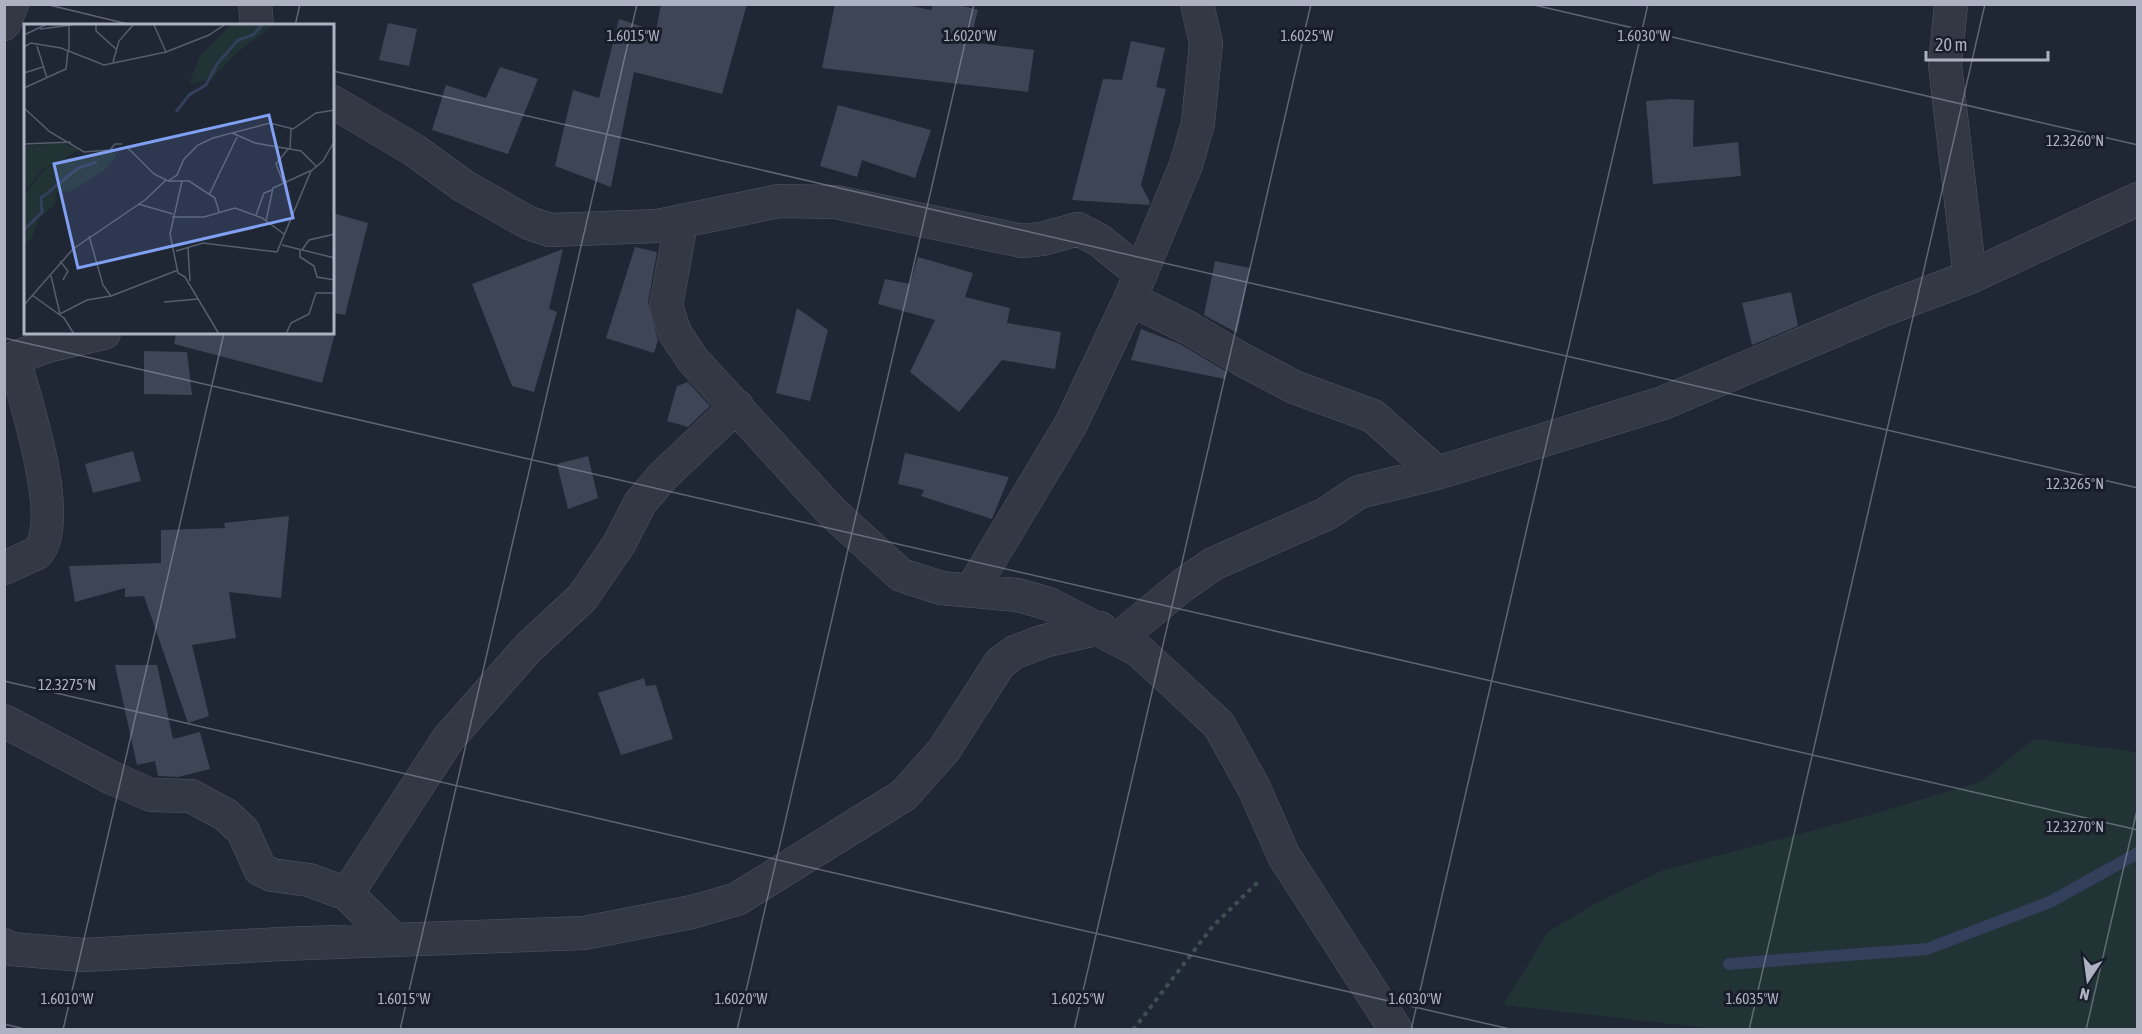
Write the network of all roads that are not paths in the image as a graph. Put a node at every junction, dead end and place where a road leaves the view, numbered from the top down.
1 (12, 4) edge
2 (255, 4) edge
3 (1197, 4) edge
4 (1952, 4) edge
5 (4, 24) edge
6 (257, 24) edge
7 (335, 107) edge
8 (2138, 199) edge
9 (681, 223) junction
10 (1970, 277) junction
11 (1135, 287) junction
12 (100, 334) edge
13 (9, 361) edge
14 (737, 406) junction
15 (1437, 473) junction
16 (4, 568) edge
17 (971, 591) junction
18 (1109, 633) junction
19 (4, 722) edge
20 (347, 894) junction
21 (393, 939) junction
22 (4, 945) edge
23 (1396, 1029) edge

1 - 5 street
2 - 6 street
3 - 11 street
4 - 10 street
7 - 9 street
8 - 10 street
9 - 11 street
9 - 14 street
10 - 15 street
11 - 15 street
11 - 17 street
12 - 13 street
13 - 16 street
14 - 17 street
14 - 20 street
15 - 18 street
17 - 18 street
18 - 21 street
18 - 23 street
19 - 20 street
20 - 21 street
21 - 22 street

